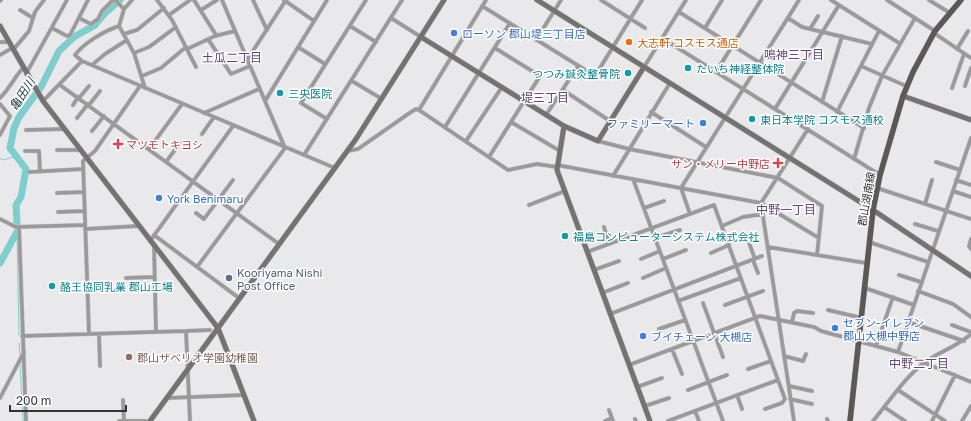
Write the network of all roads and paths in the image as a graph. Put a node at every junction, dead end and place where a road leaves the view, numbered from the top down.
1 (44, 0) edge
2 (67, 0) edge
3 (88, 0) edge
4 (114, 0) edge
5 (132, 0) edge
6 (157, 0) edge
7 (190, 0) edge
8 (194, 0) edge
9 (217, 0) edge
10 (222, 0) edge
11 (253, 0) edge
12 (327, 0) edge
13 (402, 0) edge
14 (444, 0) edge
15 (486, 0) edge
16 (537, 0) edge
17 (561, 0) edge
18 (601, 0) edge
19 (642, 0) edge
20 (686, 0) edge
21 (722, 0) edge
22 (761, 0) edge
23 (799, 0) edge
24 (831, 0) edge
25 (887, 0) edge
26 (929, 0) edge
27 (961, 0) edge
28 (285, 1) edge
29 (364, 1) edge
30 (839, 5) junction
31 (482, 6) junction
32 (164, 8) junction
33 (124, 9) junction
34 (20, 10) dead end
35 (201, 10) junction
36 (554, 11) junction
37 (679, 12) junction
38 (950, 13) junction
39 (169, 15) junction
40 (818, 16) dead end
41 (33, 18) junction
42 (79, 18) junction
43 (391, 18) junction
44 (788, 18) junction
45 (915, 18) junction
46 (631, 19) junction
47 (314, 21) junction
48 (510, 23) junction
49 (0, 26) edge
50 (119, 26) junction
51 (176, 26) junction
52 (350, 26) junction
53 (52, 28) junction
54 (645, 28) dead end
55 (705, 28) junction
56 (810, 29) junction
57 (235, 30) junction
58 (267, 30) junction
59 (879, 31) junction
60 (968, 31) dead end
61 (823, 32) junction
62 (935, 32) junction
63 (124, 34) junction
64 (216, 35) junction
65 (421, 36) junction
66 (842, 36) junction
67 (662, 38) junction
68 (208, 39) junction
69 (128, 40) junction
70 (536, 40) junction
71 (0, 42) edge
72 (8, 42) junction
73 (376, 42) junction
74 (899, 43) junction
75 (872, 44) junction
76 (732, 46) junction
77 (298, 47) junction
78 (613, 47) junction
79 (186, 48) junction
80 (495, 48) junction
81 (12, 49) junction
82 (957, 49) junction
83 (134, 53) junction
84 (964, 54) junction
85 (0, 55) edge
86 (452, 55) junction
87 (971, 58) edge
88 (247, 60) junction
89 (82, 61) junction
90 (759, 63) junction
91 (325, 64) junction
92 (92, 65) junction
93 (250, 66) junction
94 (578, 66) junction
95 (861, 66) junction
96 (196, 67) dead end
97 (644, 67) junction
98 (23, 68) junction
99 (971, 68) edge
100 (716, 72) junction
101 (479, 73) junction
102 (26, 74) junction
103 (142, 76) junction
104 (882, 76) junction
105 (352, 81) junction
106 (670, 83) junction
107 (792, 84) junction
108 (60, 85) junction
109 (89, 86) dead end
110 (140, 86) junction
111 (906, 86) junction
112 (965, 86) dead end
113 (502, 87) junction
114 (145, 88) junction
115 (952, 88) dead end
116 (260, 89) junction
117 (743, 89) junction
118 (563, 90) junction
119 (100, 91) dead end
120 (903, 96) junction
121 (0, 98) edge
122 (78, 98) junction
123 (382, 99) junction
124 (265, 100) junction
125 (43, 101) junction
126 (524, 102) junction
127 (822, 102) junction
128 (0, 104) edge
129 (182, 104) junction
130 (73, 105) dead end
131 (88, 105) junction
132 (775, 109) junction
133 (2, 110) edge
134 (419, 110) junction
135 (651, 112) junction
136 (838, 112) junction
137 (204, 113) junction
138 (546, 115) junction
139 (104, 116) junction
140 (214, 117) junction
141 (77, 118) dead end
142 (724, 118) junction
143 (327, 119) junction
144 (971, 120) edge
145 (610, 121) junction
146 (511, 122) junction
147 (114, 123) junction
148 (233, 126) junction
149 (564, 126) junction
150 (444, 127) junction
151 (864, 128) junction
152 (26, 130) dead end
153 (64, 130) junction
154 (808, 130) junction
155 (92, 131) dead end
156 (202, 134) dead end
157 (0, 135) edge
158 (971, 138) edge
159 (598, 141) junction
160 (466, 142) junction
161 (180, 143) dead end
162 (706, 147) junction
163 (285, 148) junction
164 (149, 149) junction
165 (629, 149) junction
166 (57, 150) dead end
167 (80, 150) junction
168 (25, 151) dead end
169 (347, 151) junction
170 (560, 151) junction
171 (304, 155) junction
172 (489, 157) junction
173 (789, 158) junction
174 (87, 159) junction
175 (854, 159) junction
176 (166, 162) junction
177 (936, 162) dead end
178 (696, 163) junction
179 (557, 166) junction
180 (335, 168) junction
181 (83, 169) junction
182 (960, 170) junction
183 (40, 171) junction
184 (29, 172) dead end
185 (880, 175) junction
186 (613, 176) junction
187 (778, 178) junction
188 (633, 179) junction
189 (233, 180) dead end
190 (932, 180) dead end
191 (956, 180) junction
192 (193, 182) junction
193 (971, 185) edge
194 (681, 188) junction
195 (877, 188) junction
196 (565, 191) junction
197 (953, 191) junction
198 (84, 192) junction
199 (57, 193) dead end
200 (971, 197) edge
201 (219, 201) junction
202 (664, 201) dead end
203 (762, 203) junction
204 (925, 204) junction
205 (529, 205) dead end
206 (644, 208) junction
207 (873, 210) junction
208 (84, 211) junction
209 (946, 211) junction
210 (58, 212) dead end
211 (196, 213) dead end
212 (237, 213) junction
213 (690, 214) junction
214 (763, 214) junction
215 (0, 219) edge
216 (971, 219) edge
217 (914, 224) dead end
218 (139, 226) junction
219 (722, 226) junction
220 (19, 227) junction
221 (85, 227) junction
222 (604, 227) dead end
223 (652, 228) junction
224 (680, 230) dead end
225 (938, 231) junction
226 (154, 235) junction
227 (655, 238) junction
228 (754, 238) dead end
229 (819, 238) junction
230 (971, 239) edge
231 (150, 240) junction
232 (869, 242) junction
233 (279, 244) junction
234 (609, 244) junction
235 (154, 245) junction
236 (729, 245) junction
237 (768, 247) junction
238 (971, 249) edge
239 (686, 250) dead end
240 (932, 250) junction
241 (660, 251) junction
242 (587, 252) junction
243 (710, 252) dead end
244 (816, 255) junction
245 (762, 256) dead end
246 (641, 259) dead end
247 (663, 259) junction
248 (754, 260) junction
249 (619, 261) dead end
250 (928, 262) junction
251 (866, 263) junction
252 (197, 267) junction
253 (736, 267) junction
254 (666, 268) junction
255 (594, 270) junction
256 (758, 273) dead end
257 (899, 275) dead end
258 (971, 276) edge
259 (154, 277) junction
260 (126, 278) dead end
261 (643, 278) dead end
262 (741, 278) junction
263 (921, 282) junction
264 (628, 283) dead end
265 (865, 288) junction
266 (674, 289) junction
267 (763, 291) dead end
268 (918, 291) junction
269 (602, 293) junction
270 (748, 297) junction
271 (239, 298) junction
272 (892, 298) junction
273 (678, 301) junction
274 (703, 303) dead end
275 (724, 305) dead end
276 (914, 305) junction
277 (828, 310) dead end
278 (813, 313) dead end
279 (610, 314) junction
280 (971, 317) edge
281 (756, 318) junction
282 (862, 318) junction
283 (685, 320) junction
284 (778, 320) junction
285 (792, 322) junction
286 (908, 322) junction
287 (952, 325) dead end
288 (218, 328) junction
289 (659, 329) dead end
290 (210, 330) dead end
291 (186, 331) junction
292 (156, 332) junction
293 (714, 333) junction
294 (971, 333) edge
295 (89, 334) junction
296 (99, 334) junction
297 (22, 336) junction
298 (693, 341) junction
299 (964, 341) junction
300 (860, 342) junction
301 (876, 346) junction
302 (672, 349) junction
303 (24, 351) junction
304 (898, 352) junction
305 (806, 354) dead end
306 (784, 356) junction
307 (723, 357) dead end
308 (771, 361) junction
309 (925, 362) junction
310 (629, 365) junction
311 (100, 366) dead end
312 (188, 369) junction
313 (748, 369) dead end
314 (682, 374) dead end
315 (727, 375) dead end
316 (954, 375) junction
317 (662, 378) dead end
318 (778, 380) junction
319 (709, 382) junction
320 (971, 382) edge
321 (789, 386) junction
322 (637, 387) junction
323 (688, 390) dead end
324 (898, 390) junction
325 (812, 391) dead end
326 (244, 395) junction
327 (737, 395) junction
328 (0, 398) edge
329 (167, 398) junction
330 (189, 398) junction
331 (669, 398) dead end
332 (785, 399) junction
333 (791, 399) junction
334 (123, 400) dead end
335 (716, 403) junction
336 (812, 404) dead end
337 (645, 406) junction
338 (971, 406) edge
339 (884, 408) junction
340 (742, 409) dead end
341 (765, 409) dead end
342 (609, 410) dead end
343 (695, 411) junction
344 (936, 415) junction
345 (613, 420) edge
346 (26, 421) edge
347 (119, 421) edge
348 (124, 421) edge
349 (146, 421) edge
350 (150, 421) edge
351 (190, 421) edge
352 (254, 421) edge
353 (605, 421) edge
354 (650, 421) edge
355 (668, 421) edge
356 (699, 421) edge
357 (723, 421) edge
358 (794, 421) edge
359 (850, 421) edge
360 (873, 421) edge
361 (905, 421) edge
362 (932, 421) edge
363 (945, 421) edge
364 (962, 421) edge

1 - 41 street
2 - 53 street
3 - 42 street
4 - 33 street
4 - 42 street
5 - 33 street
6 - 32 street
7 - 39 street
8 - 35 street
9 - 35 street
10 - 57 street
11 - 58 street
12 - 47 street
13 - 43 street
14 - 65 street
15 - 31 street
16 - 36 street
17 - 36 street
18 - 46 street
19 - 46 street
20 - 37 street
21 - 55 street
22 - 76 street
23 - 44 street
24 - 30 street
25 - 45 street
26 - 38 street
27 - 38 main road, 郡山湖南線
28 - 47 street
28 - 58 street
29 - 52 street
30 - 59 street
30 - 61 street
31 - 48 street
31 - 86 street
32 - 39 street
32 - 63 street
33 - 50 street
34 - 41 street
35 - 64 street
36 - 70 street
36 - 78 street
37 - 55 street
37 - 67 street
38 - 62 main road, 郡山湖南線
39 - 51 street
40 - 56 street
41 - 81 street
42 - 53 street
43 - 65 street
43 - 73 street
44 - 56 street
44 - 90 street
45 - 62 street
45 - 74 street
46 - 54 street
46 - 78 street
47 - 77 street
48 - 70 street
48 - 80 street
49 - 72 street
50 - 63 street
50 - 89 street
51 - 79 street
51 - 83 street
52 - 73 street
52 - 91 street
53 - 102 street
55 - 76 street
56 - 61 street
57 - 64 street
57 - 88 street
58 - 88 street
59 - 74 street
59 - 75 street
60 - 82 street
61 - 66 street
61 - 107 street
62 - 82 street
62 - 111 main road, 郡山湖南線
63 - 69 street
64 - 68 street
65 - 86 street
65 - 123 street
66 - 75 street
66 - 127 street
67 - 97 street
67 - 100 street
68 - 79 street
68 - 93 street
69 - 83 street
69 - 92 street
70 - 94 street
71 - 72 street
72 - 81 street
73 - 105 street
74 - 104 street
75 - 95 street
76 - 90 street
76 - 100 street
77 - 91 street
77 - 124 street
78 - 94 street
78 - 97 street
79 - 96 street
79 - 103 street
80 - 101 street
80 - 126 street
81 - 85 street
81 - 98 street
82 - 84 street
83 - 103 street
84 - 87 street
84 - 115 street
86 - 101 street
86 - 134 street
88 - 93 street
89 - 92 street
89 - 108 street
90 - 107 street
90 - 117 street
91 - 143 street
92 - 110 street
93 - 116 street
94 - 118 street
95 - 104 street
95 - 136 street
97 - 106 street
97 - 145 street
98 - 102 street
98 - 121 street
99 - 112 street
100 - 117 street
101 - 113 street
101 - 150 street
102 - 125 street
103 - 114 street
104 - 111 street
104 - 151 street
105 - 123 street
105 - 143 street
106 - 135 street
106 - 142 street
107 - 127 street
107 - 132 street
108 - 122 street
108 - 125 street
109 - 122 street
110 - 114 street
110 - 147 street
111 - 120 main road, 郡山湖南線
113 - 126 street
113 - 160 street
114 - 129 street
116 - 124 street
116 - 137 street
117 - 132 street
117 - 142 street
118 - 138 street
118 - 145 street
119 - 131 street
120 - 144 street
120 - 185 main road, 郡山湖南線
122 - 130 street
122 - 131 street
123 - 169 street
124 - 163 street
125 - 153 street
126 - 138 street
126 - 146 street
127 - 136 street
128 - 133 street
129 - 137 street
129 - 164 street
131 - 139 street
131 - 141 street
132 - 154 street
133 - 157 street
134 - 150 street
134 - 169 street
135 - 162 street
135 - 165 street
136 - 151 street
137 - 140 street
138 - 149 street
139 - 147 street
139 - 155 street
140 - 148 street
140 - 156 street
142 - 162 street
142 - 173 street
143 - 171 street
145 - 159 street
146 - 170 street
146 - 172 street
147 - 164 street
147 - 174 street
148 - 163 street
148 - 192 street
149 - 159 street
149 - 170 street
150 - 160 street
151 - 175 street
152 - 153 street
153 - 167 street
154 - 173 street
154 - 175 street
158 - 182 street
159 - 165 street
160 - 172 street
161 - 176 street
162 - 178 street
163 - 171 street
163 - 212 street
164 - 176 street
165 - 178 street
165 - 186 street
166 - 167 street
167 - 174 street
168 - 183 street
169 - 180 street
170 - 179 street
171 - 180 street
172 - 179 street
173 - 187 street
173 - 207 street
174 - 181 street
174 - 218 street
175 - 185 street
176 - 192 street
177 - 182 street
178 - 187 street
178 - 194 street
179 - 186 street
179 - 196 street
180 - 233 street
181 - 183 street
181 - 198 street
182 - 191 street
183 - 184 street
185 - 195 main road, 郡山湖南線
186 - 188 street
187 - 203 street
187 - 229 street
188 - 194 street
188 - 206 street
189 - 201 street
190 - 204 street
191 - 193 street
191 - 197 street
192 - 201 street
192 - 226 street
194 - 203 street
194 - 213 street
195 - 204 street
195 - 207 main road, 郡山湖南線
196 - 205 street
196 - 242 street
197 - 200 street
197 - 209 street
198 - 199 street
198 - 208 street
201 - 211 street
201 - 212 street
202 - 206 street
203 - 214 street
203 - 229 street
204 - 209 street
206 - 223 street
207 - 232 main road, 郡山湖南線
207 - 240 street
208 - 210 street
208 - 221 street
209 - 216 street
209 - 225 street
212 - 233 street
212 - 252 street
213 - 219 street
213 - 223 street
214 - 219 street
214 - 237 street
215 - 220 street
217 - 225 street
218 - 221 street
218 - 231 street
219 - 236 street
220 - 221 street
220 - 297 street
221 - 295 street
222 - 234 street
223 - 227 street
223 - 234 street
224 - 227 street
225 - 240 street
226 - 231 street
226 - 252 street
227 - 241 street
228 - 248 street
229 - 244 street
230 - 238 street
231 - 235 street
232 - 250 street
232 - 251 main road, 郡山湖南線
233 - 271 street
234 - 242 street
235 - 259 street
235 - 288 street
236 - 243 street
236 - 253 street
237 - 244 street
237 - 284 street
239 - 247 street
240 - 250 street
240 - 258 street
241 - 246 street
241 - 247 street
242 - 255 street
244 - 251 street
245 - 248 street
247 - 254 street
248 - 253 street
248 - 256 street
249 - 255 street
250 - 263 street
251 - 265 main road, 郡山湖南線
252 - 271 street
253 - 262 street
253 - 266 street
254 - 261 street
254 - 266 street
255 - 269 street
257 - 263 street
259 - 260 street
259 - 292 street
262 - 270 street
262 - 273 street
263 - 268 street
264 - 269 street
265 - 272 street
265 - 282 main road, 郡山湖南線
266 - 273 street
266 - 279 street
267 - 270 street
268 - 276 street
268 - 280 street
269 - 279 street
270 - 275 street
270 - 281 street
271 - 288 street
272 - 276 street
272 - 301 street
273 - 283 street
274 - 293 street
276 - 286 street
277 - 282 street
278 - 285 street
279 - 310 street
281 - 284 street
281 - 293 street
281 - 308 street
282 - 300 main road, 郡山湖南線
283 - 289 street
283 - 298 street
284 - 285 street
284 - 306 street
285 - 300 street
286 - 299 street
286 - 304 street
287 - 294 street
288 - 312 street
288 - 326 street
290 - 291 street
291 - 292 street
291 - 312 street
292 - 296 street
293 - 298 street
293 - 307 street
294 - 299 street
295 - 296 street
295 - 297 street
296 - 311 street
297 - 303 street
298 - 302 street
298 - 319 street
299 - 309 street
300 - 301 street
300 - 359 main road, 郡山湖南線
301 - 304 street
302 - 310 street
302 - 314 street
303 - 328 street
303 - 346 street
304 - 309 street
305 - 306 street
306 - 321 street
308 - 313 street
308 - 318 street
309 - 316 street
309 - 324 street
310 - 322 street
312 - 329 street
312 - 330 street
315 - 319 street
316 - 320 street
316 - 344 street
317 - 322 street
318 - 327 street
318 - 332 street
319 - 323 street
319 - 335 street
321 - 325 street
321 - 333 street
322 - 337 street
324 - 339 street
324 - 344 street
326 - 330 street
326 - 352 street
327 - 335 street
327 - 340 street
329 - 330 street
329 - 350 street
330 - 351 street
331 - 337 street
332 - 333 street
332 - 341 street
333 - 336 street
333 - 358 street
334 - 348 street
335 - 343 street
335 - 357 street
337 - 354 street
338 - 364 street
339 - 360 street
339 - 361 street
342 - 345 street
343 - 355 street
343 - 356 street
344 - 362 street
344 - 363 street
345 - 353 street
347 - 348 street
348 - 349 street

